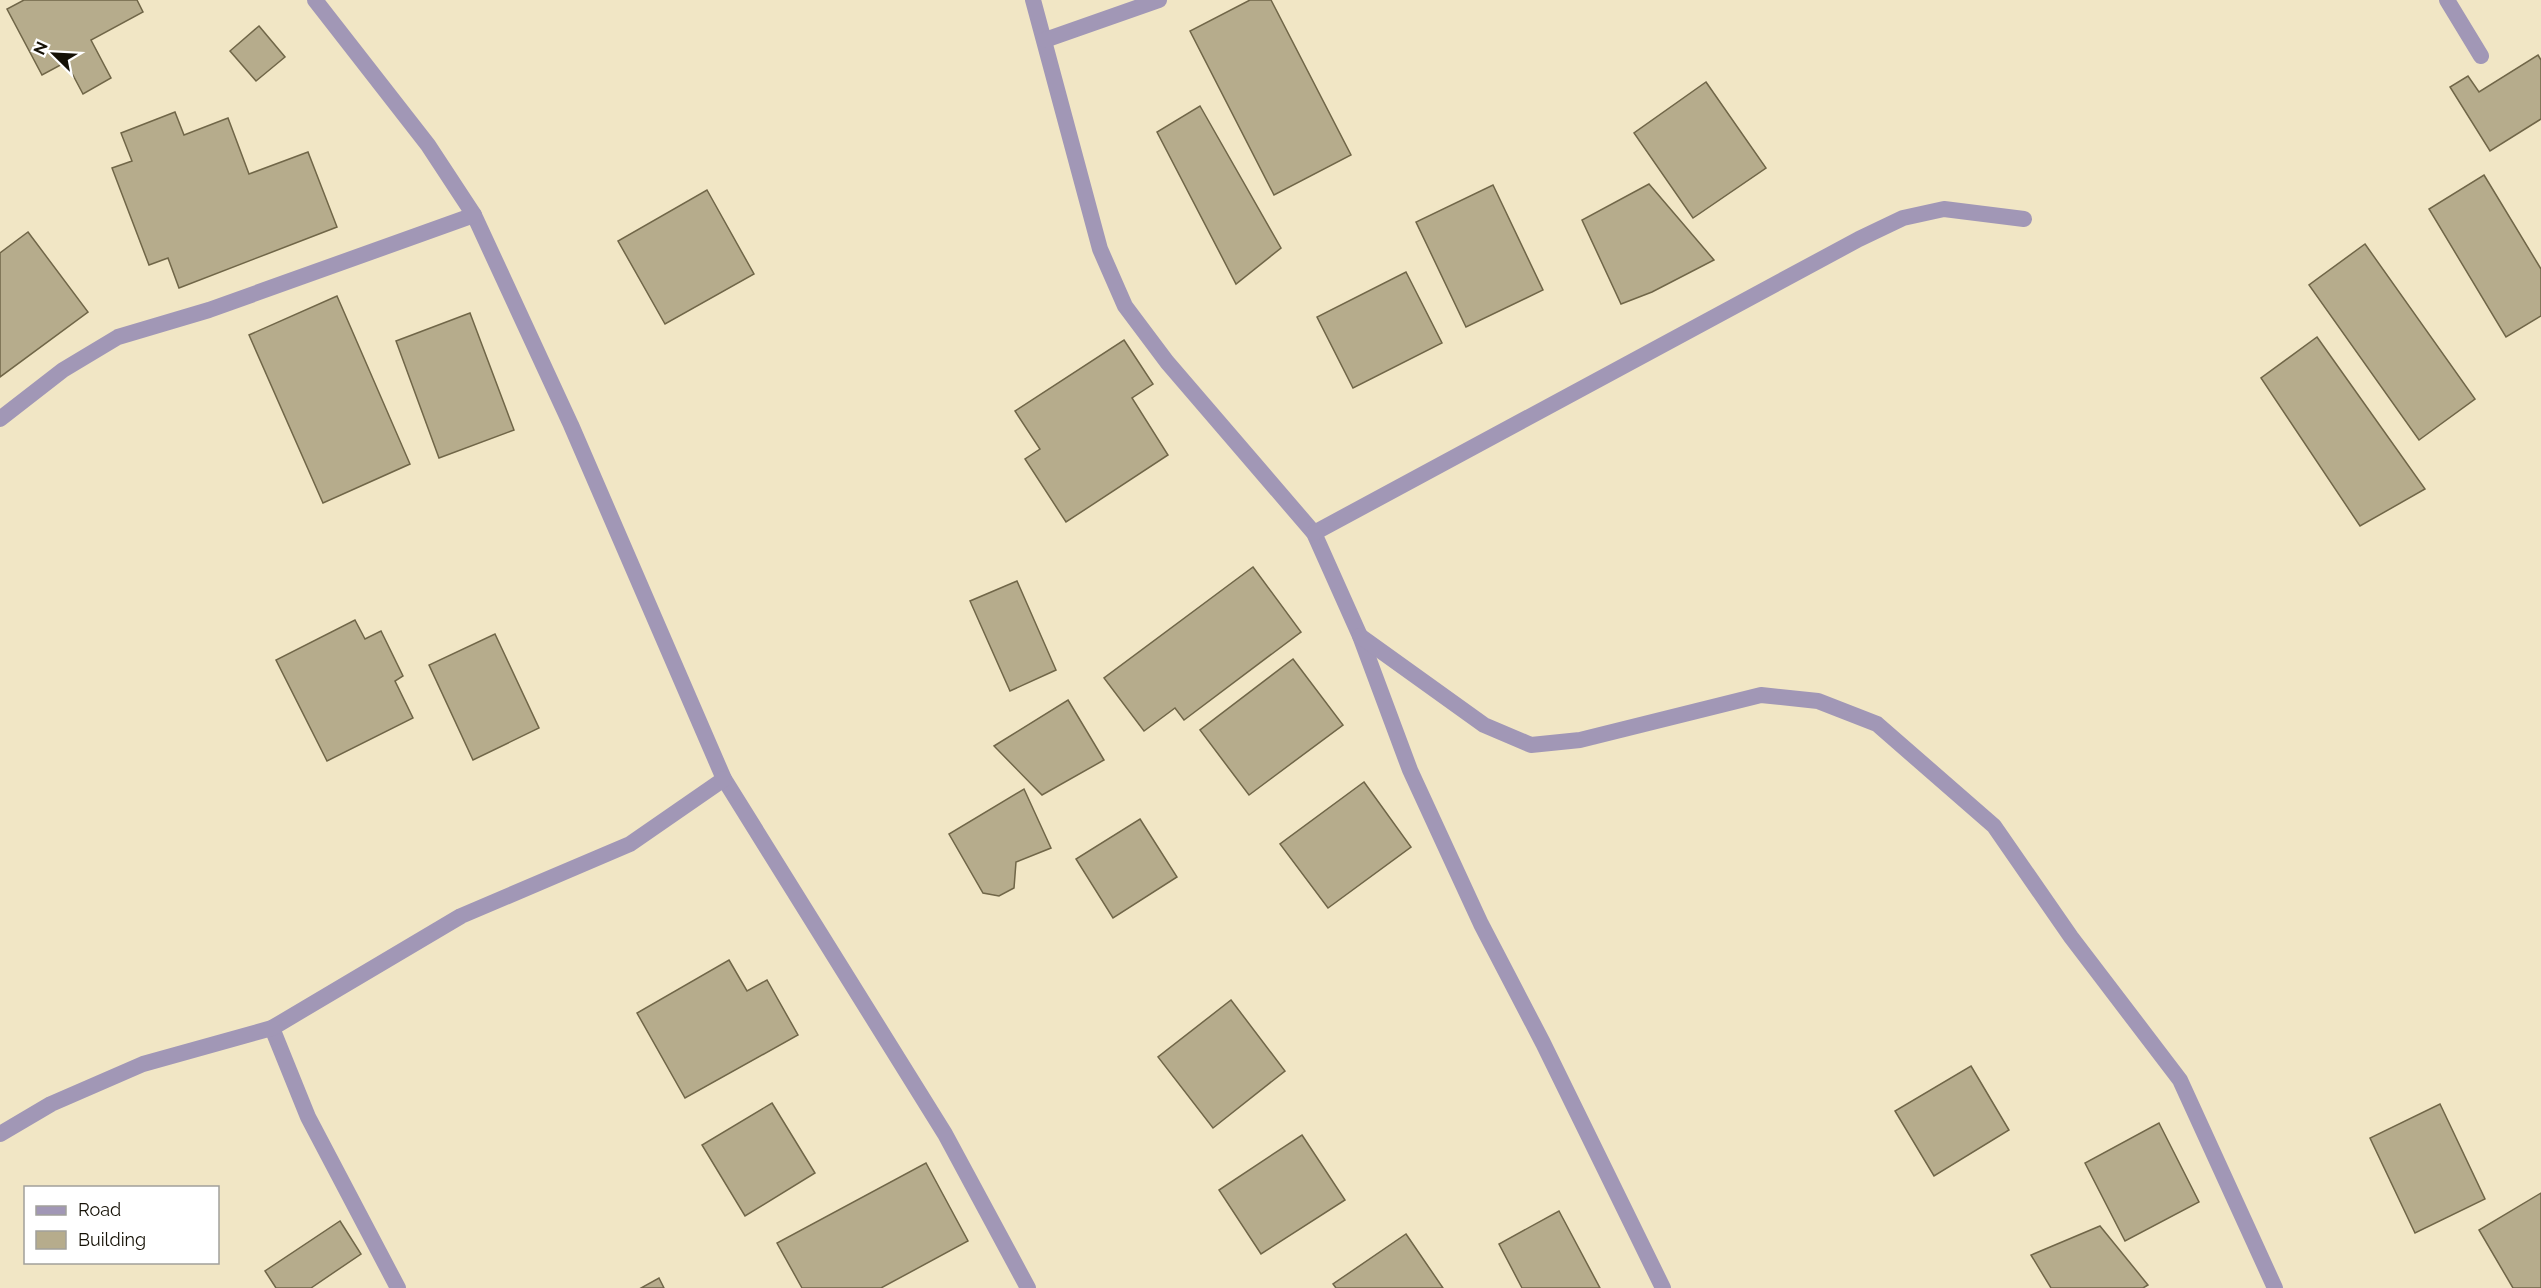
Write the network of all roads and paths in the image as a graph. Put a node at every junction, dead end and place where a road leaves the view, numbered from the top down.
1 (315, 0) edge
2 (1033, 0) edge
3 (1159, 0) edge
4 (2447, 0) edge
5 (1045, 40) junction
6 (2481, 56) dead end
7 (474, 215) junction
8 (2024, 219) dead end
9 (0, 419) edge
10 (1314, 533) junction
11 (1360, 636) junction
12 (724, 779) junction
13 (272, 1028) junction
14 (0, 1134) edge
15 (398, 1288) edge
16 (1028, 1288) edge
17 (1663, 1288) edge
18 (2275, 1288) edge

1 - 7 street
2 - 5 street
3 - 5 street
4 - 6 street
5 - 10 street
7 - 9 street
7 - 12 street
8 - 10 street
10 - 11 street
11 - 17 street
11 - 18 street
12 - 13 street
12 - 16 street
13 - 14 street
13 - 15 street

